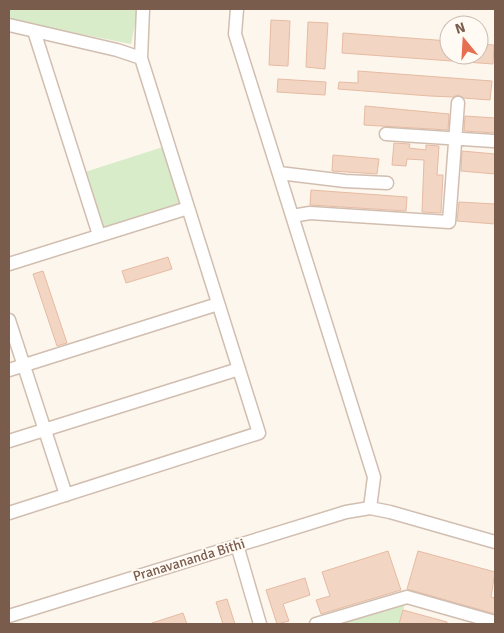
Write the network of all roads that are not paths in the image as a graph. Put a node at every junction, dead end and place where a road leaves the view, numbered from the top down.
1 (143, 9) edge
2 (237, 9) edge
3 (9, 26) edge
4 (34, 31) junction
5 (141, 58) junction
6 (458, 103) dead end
7 (386, 134) dead end
8 (455, 138) junction
9 (493, 141) dead end
10 (279, 173) junction
11 (387, 183) dead end
12 (188, 208) junction
13 (292, 216) junction
14 (100, 235) junction
15 (9, 264) edge
16 (218, 304) junction
17 (9, 320) edge
18 (25, 365) junction
19 (9, 370) edge
20 (239, 370) junction
21 (45, 430) junction
22 (9, 441) edge
23 (66, 495) junction
24 (370, 508) junction
25 (9, 513) edge
26 (495, 542) edge
27 (238, 545) junction
28 (11, 619) edge
29 (495, 622) edge
30 (260, 624) edge
31 (316, 624) edge

1 - 5 street
2 - 10 street
3 - 4 street
4 - 5 street
4 - 14 street
5 - 12 street
6 - 8 street
7 - 8 street
8 - 9 street
8 - 13 street
10 - 11 street
10 - 13 street
12 - 14 street
12 - 16 street
13 - 24 street
14 - 15 street
16 - 18 street
16 - 20 street
17 - 18 street
18 - 19 street
18 - 21 street
20 - 21 street
20 - 23 street
21 - 22 street
21 - 23 street
23 - 25 street
24 - 26 street
24 - 27 street, Pranavananda Bithi
27 - 28 street, Pranavananda Bithi
27 - 30 street
29 - 31 street

